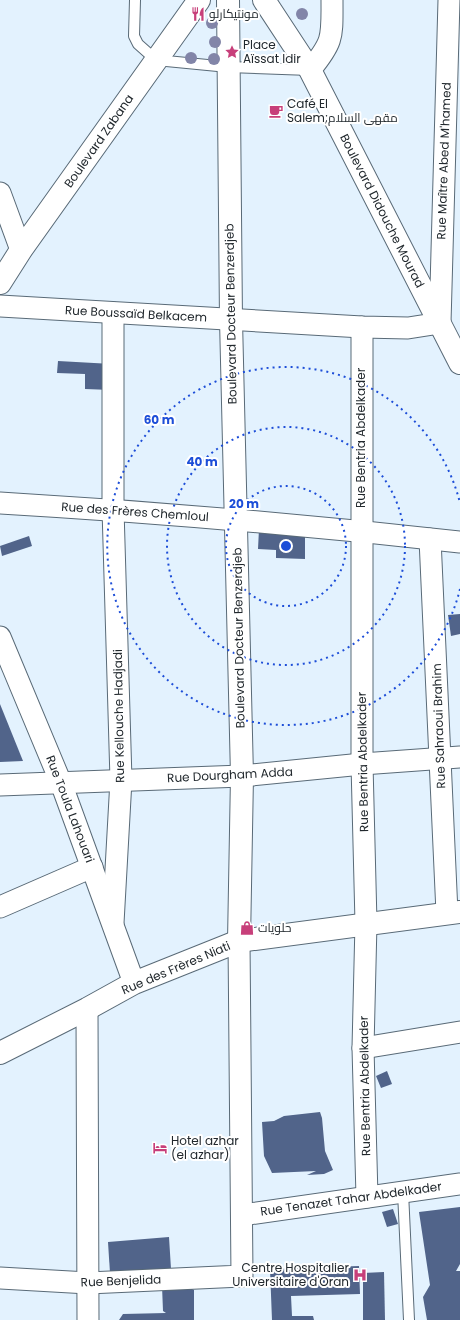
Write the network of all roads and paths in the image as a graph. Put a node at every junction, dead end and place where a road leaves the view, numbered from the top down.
1 (135, 0) edge
2 (199, 0) edge
3 (228, 0) edge
4 (264, 0) edge
5 (332, 0) edge
6 (449, 0) edge
7 (156, 60) junction
8 (228, 67) junction
9 (310, 70) junction
10 (0, 193) edge
11 (21, 250) junction
12 (0, 283) edge
13 (0, 306) edge
14 (114, 313) junction
15 (231, 320) junction
16 (440, 323) junction
17 (362, 327) junction
18 (460, 363) edge
19 (0, 503) edge
20 (113, 510) junction
21 (236, 519) junction
22 (361, 532) junction
23 (430, 539) junction
24 (460, 542) edge
25 (0, 637) edge
26 (460, 757) edge
27 (439, 758) junction
28 (362, 764) junction
29 (242, 776) junction
30 (121, 780) junction
31 (61, 783) junction
32 (0, 785) edge
33 (92, 867) junction
34 (0, 907) edge
35 (454, 913) edge
36 (113, 923) junction
37 (366, 923) junction
38 (239, 941) junction
39 (134, 982) junction
40 (87, 1009) junction
41 (460, 1032) edge
42 (363, 1048) junction
43 (0, 1053) edge
44 (460, 1184) edge
45 (403, 1192) junction
46 (368, 1197) junction
47 (242, 1215) junction
48 (242, 1276) joint
49 (0, 1278) edge
50 (88, 1283) junction
51 (88, 1320) edge
52 (409, 1320) edge

1 - 7 lane
2 - 7 main road, Boulevard Zabana
3 - 8 main road, Boulevard Docteur Benzerdjeb
4 - 9 main road, Boulevard Didouche Mourad
5 - 9 street
6 - 16 street, Rue Maître Abed M'hamed
7 - 8 lane
7 - 11 main road, Boulevard Zabana
8 - 9 lane
8 - 15 main road, Boulevard Docteur Benzerdjeb
9 - 16 main road, Boulevard Didouche Mourad
10 - 11 street
11 - 12 main road, Boulevard Zabana
13 - 14 street, Rue Boussaïd Belkacem
14 - 15 street, Rue Boussaïd Belkacem
14 - 20 street, Rue Kellouche Hadjadi
15 - 17 street, Rue Boussaïd Belkacem
15 - 21 main road, Boulevard Docteur Benzerdjeb
16 - 17 street, Rue Boussaïd Belkacem
16 - 18 main road, Boulevard Didouche Mourad
17 - 22 street, Rue Bentria Abdelkader
19 - 20 street, Rue des Frères Chemloul
20 - 21 street, Rue des Frères Chemloul
20 - 30 street, Rue Kellouche Hadjadi
21 - 22 street, Rue des Frères Chemloul
21 - 29 main road, Boulevard Docteur Benzerdjeb
22 - 23 street, Rue des Frères Chemloul
22 - 28 street, Rue Bentria Abdelkader
23 - 24 street, Rue des Frères Chemloul
23 - 27 street, Rue Sahraoui Brahim
25 - 31 street, Rue Toula Lahouari
26 - 27 street, Rue Dourgham Adda
27 - 28 street, Rue Dourgham Adda
27 - 35 street, Rue Sahraoui Brahim
28 - 29 street, Rue Dourgham Adda
28 - 37 street, Rue Bentria Abdelkader
29 - 30 street, Rue Dourgham Adda
29 - 38 main road, Boulevard Docteur Benzerdjeb
30 - 31 street, Rue Dourgham Adda
30 - 36 street, Rue Kellouche Hadjadi
31 - 32 street, Rue Dourgham Adda
31 - 33 street, Rue Toula Lahouari
33 - 34 street
33 - 36 street, Rue Toula Lahouari
35 - 37 main road, Rue des Frères Niati
36 - 39 street, Rue Toula Lahouari
37 - 38 main road, Rue des Frères Niati
37 - 42 street, Rue Bentria Abdelkader
38 - 39 main road, Rue des Frères Niati
38 - 47 street, Boulevard Docteur Benzerdjeb
39 - 40 main road, Rue des Frères Niati
40 - 43 main road, Rue des Frères Niati
40 - 50 street
41 - 42 street
42 - 46 street, Rue Bentria Abdelkader
44 - 45 street, Rue Tenazet Tahar Abdelkader
45 - 46 street, Rue Tenazet Tahar Abdelkader
45 - 52 lane
46 - 47 street, Rue Tenazet Tahar Abdelkader
47 - 48 street, Boulevard Docteur Benzerdjeb
48 - 50 street, Rue Benjelida
49 - 50 street, Rue Benjelida
50 - 51 street

